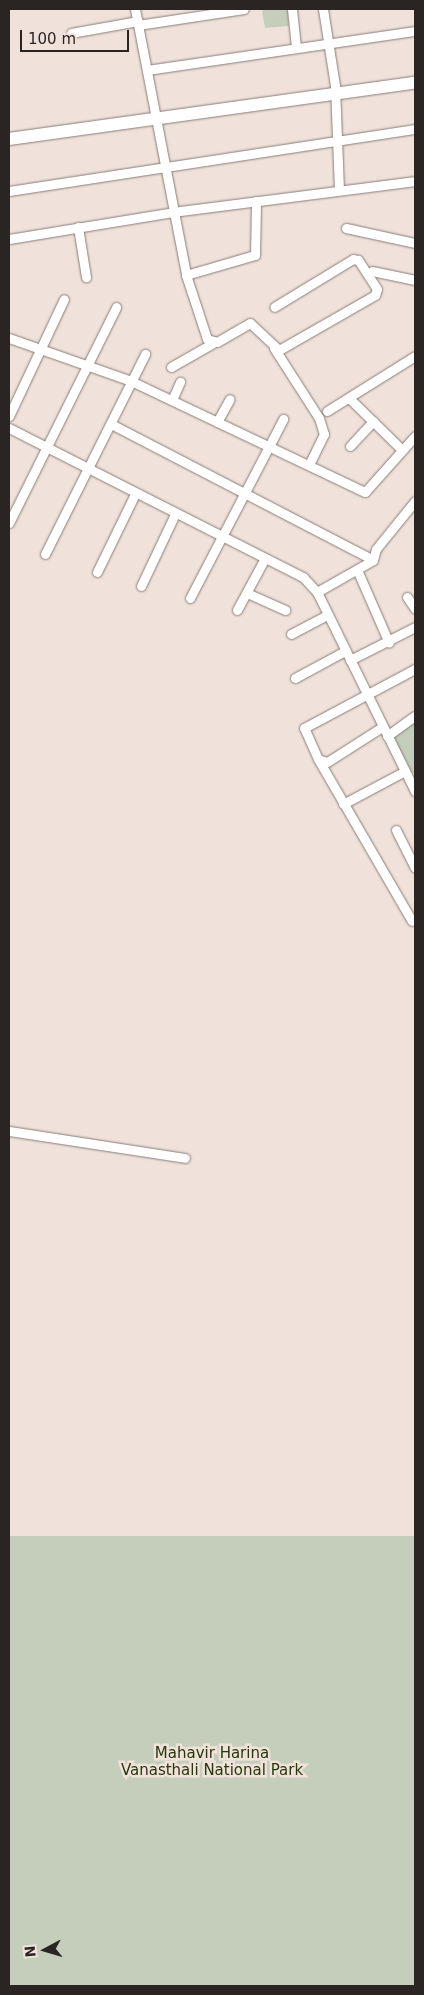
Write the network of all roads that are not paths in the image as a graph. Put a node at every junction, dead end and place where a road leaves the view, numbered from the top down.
1 (135, 9) edge
2 (244, 9) edge
3 (292, 9) edge
4 (323, 9) edge
5 (138, 23) junction
6 (415, 31) edge
7 (71, 33) dead end
8 (327, 41) junction
9 (296, 47) junction
10 (147, 70) junction
11 (415, 83) edge
12 (335, 93) junction
13 (156, 117) junction
14 (415, 129) edge
15 (9, 139) edge
16 (335, 140) junction
17 (166, 167) junction
18 (415, 182) edge
19 (339, 190) junction
20 (9, 191) edge
21 (256, 201) junction
22 (173, 212) junction
23 (78, 227) junction
24 (346, 228) dead end
25 (9, 239) edge
26 (415, 243) edge
27 (372, 271) dead end
28 (186, 275) junction
29 (86, 277) dead end
30 (415, 280) edge
31 (64, 299) dead end
32 (116, 307) dead end
33 (274, 307) dead end
34 (9, 338) edge
35 (213, 343) junction
36 (43, 347) junction
37 (274, 348) junction
38 (145, 354) dead end
39 (415, 356) edge
40 (87, 364) junction
41 (171, 368) dead end
42 (131, 381) junction
43 (180, 382) dead end
44 (230, 399) dead end
45 (350, 399) junction
46 (172, 400) junction
47 (327, 411) dead end
48 (9, 416) edge
49 (283, 419) dead end
50 (218, 422) junction
51 (373, 422) junction
52 (111, 424) junction
53 (9, 428) edge
54 (415, 436) edge
55 (269, 446) junction
56 (350, 446) dead end
57 (46, 449) junction
58 (402, 450) junction
59 (309, 465) junction
60 (89, 470) junction
61 (243, 490) junction
62 (136, 494) junction
63 (415, 501) edge
64 (175, 514) junction
65 (9, 523) edge
66 (219, 536) junction
67 (44, 554) dead end
68 (264, 558) junction
69 (373, 560) junction
70 (98, 572) dead end
71 (358, 572) junction
72 (142, 586) dead end
73 (317, 592) junction
74 (246, 593) junction
75 (407, 597) dead end
76 (190, 598) dead end
77 (415, 609) edge
78 (237, 610) dead end
79 (285, 610) dead end
80 (327, 615) junction
81 (415, 626) edge
82 (291, 634) dead end
83 (389, 643) junction
84 (345, 651) junction
85 (350, 660) junction
86 (415, 669) edge
87 (295, 678) dead end
88 (366, 694) junction
89 (415, 716) edge
90 (382, 727) junction
91 (387, 736) junction
92 (318, 759) junction
93 (405, 771) junction
94 (415, 791) edge
95 (343, 804) junction
96 (396, 830) dead end
97 (414, 862) edge
98 (415, 909) edge
99 (414, 923) edge
100 (9, 1131) edge
101 (186, 1158) dead end

1 - 5 street
2 - 5 street
3 - 9 street
4 - 8 street
5 - 7 street
5 - 10 street
6 - 8 street
8 - 9 street
8 - 12 street
9 - 10 street
10 - 13 street
11 - 12 street
12 - 13 street
12 - 16 street
13 - 15 street
13 - 17 street
14 - 16 street
16 - 17 street
16 - 19 street
17 - 20 street
17 - 22 street
18 - 19 street
19 - 21 street
21 - 22 street
21 - 28 street
22 - 23 street
22 - 28 street
23 - 25 street
23 - 29 street
24 - 26 street
27 - 30 street
28 - 35 street
31 - 36 street
32 - 40 street
33 - 37 street
34 - 36 street
35 - 37 street
35 - 41 street
36 - 40 street
36 - 48 street
37 - 59 street
38 - 42 street
39 - 45 street
40 - 42 street
40 - 57 street
42 - 46 street
42 - 52 street
43 - 46 street
44 - 50 street
45 - 47 street
45 - 51 street
46 - 50 street
49 - 55 street
50 - 55 street
51 - 56 street
51 - 58 street
52 - 60 street
52 - 61 street
53 - 57 street
54 - 58 street
55 - 59 street
55 - 61 street
57 - 60 street
57 - 65 street
58 - 59 street
60 - 62 street
60 - 67 street
61 - 66 street
61 - 69 street
62 - 64 street
62 - 70 street
63 - 69 street
64 - 66 street
64 - 72 street
66 - 68 street
66 - 76 street
68 - 73 street
68 - 74 street
69 - 71 street
71 - 73 street
71 - 83 street
73 - 80 street
74 - 78 street
74 - 79 street
75 - 77 street
80 - 82 street
80 - 84 street
81 - 83 street
83 - 85 street
84 - 85 street
84 - 87 street
85 - 88 street
86 - 88 street
88 - 90 street
88 - 92 street
89 - 91 street
90 - 91 street
90 - 92 street
91 - 93 street
92 - 95 street
93 - 94 street
93 - 95 street
95 - 99 street
96 - 97 street
98 - 99 street
100 - 101 street

